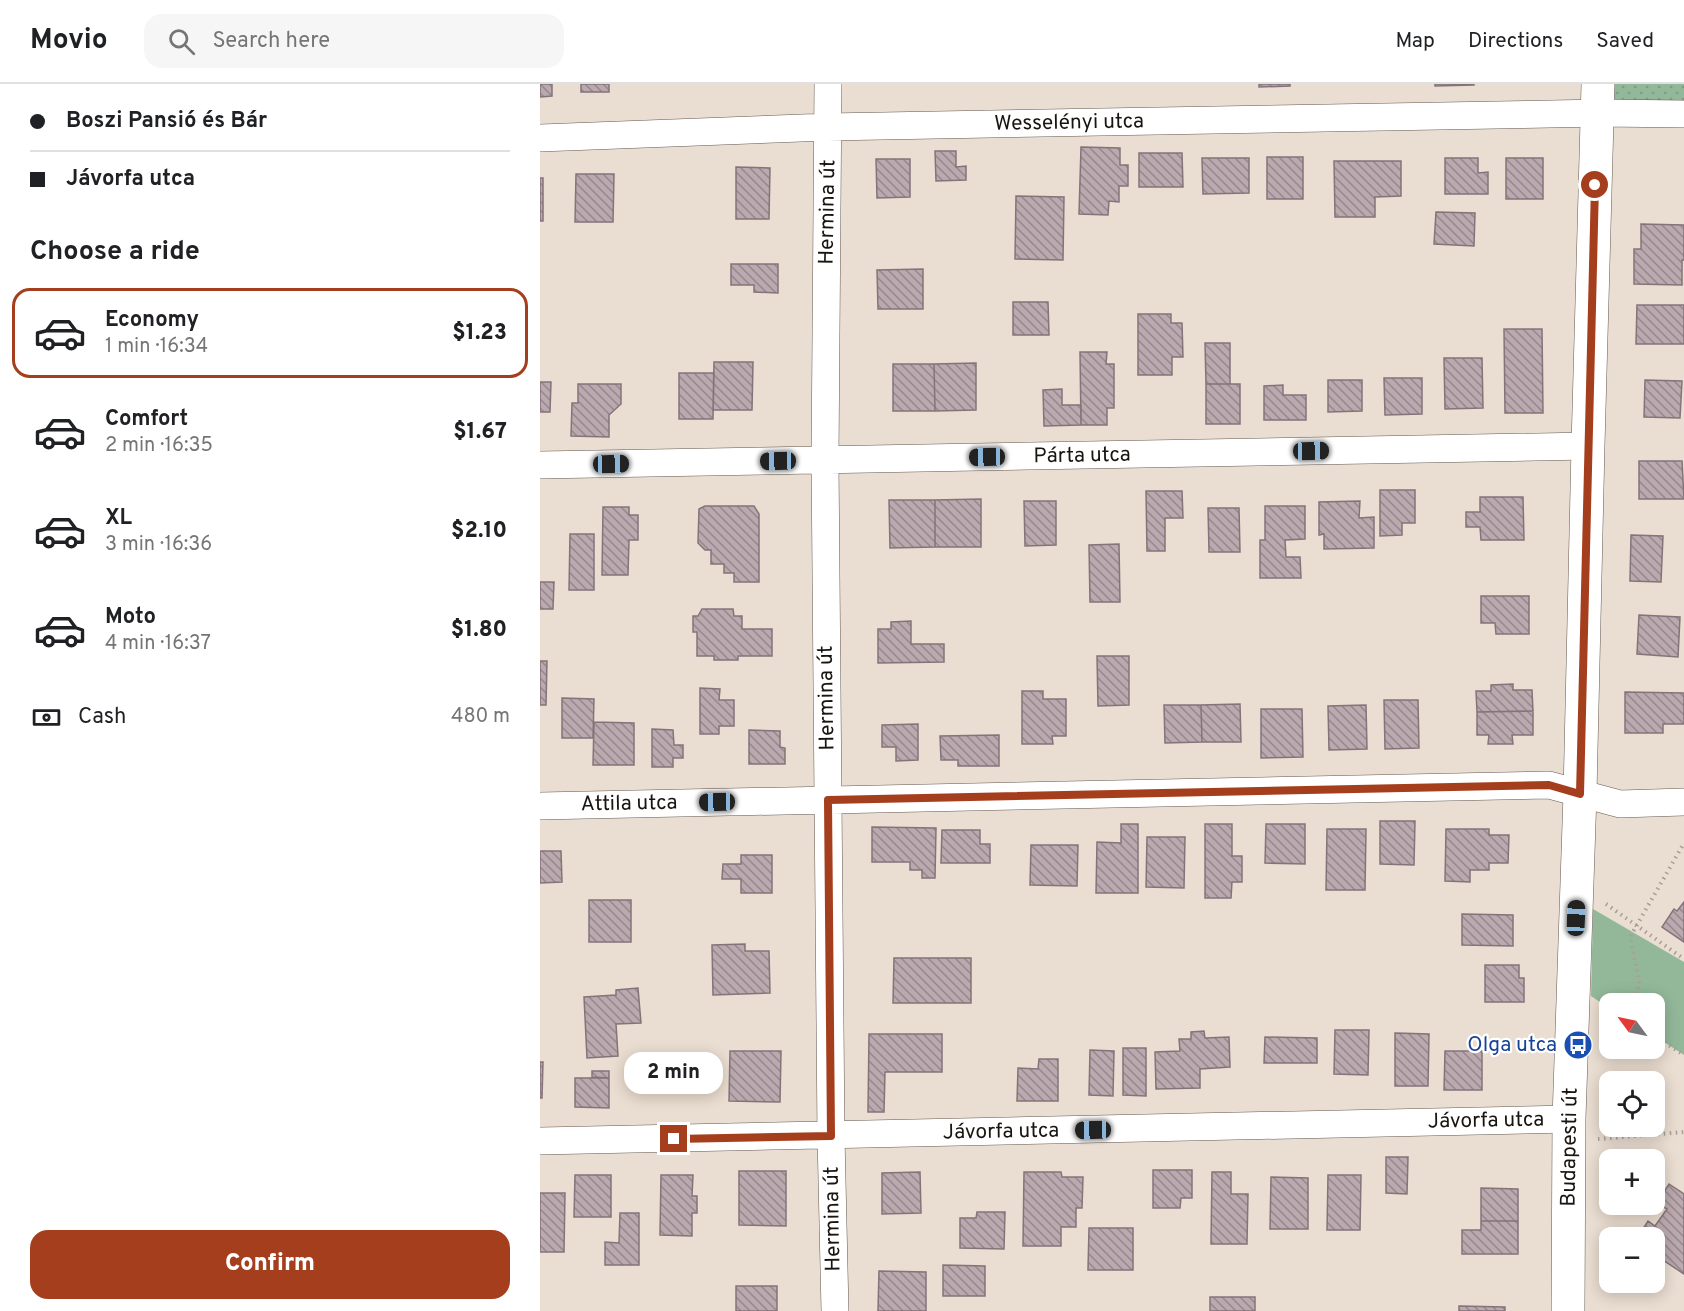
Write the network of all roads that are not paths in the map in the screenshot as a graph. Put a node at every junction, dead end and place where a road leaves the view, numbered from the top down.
1 (828, 84) edge
2 (1598, 99) edge
3 (1684, 114) edge
4 (828, 127) junction
5 (540, 138) edge
6 (1588, 446) junction
7 (825, 460) junction
8 (540, 465) edge
9 (1580, 794) junction
10 (828, 800) junction
11 (1684, 802) edge
12 (540, 806) edge
13 (1569, 1130) junction
14 (831, 1136) junction
15 (540, 1141) edge
16 (835, 1311) edge
17 (1568, 1311) edge

1 - 4 street, Hermina út
2 - 3 street, Wesselényi utca
2 - 4 street, Wesselényi utca
2 - 6 street, Budapesti út
4 - 5 street, Wesselényi utca
4 - 7 street, Hermina út
6 - 7 street, Párta utca
6 - 9 street, Budapesti út
7 - 8 street, Párta utca
7 - 10 street, Hermina út
9 - 10 street, Attila utca
9 - 11 street
9 - 13 street, Budapesti út
10 - 12 street, Attila utca
10 - 14 street, Hermina út
13 - 14 street, Jávorfa utca
13 - 17 street, Budapesti út
14 - 15 street, Jávorfa utca
14 - 16 street, Hermina út

